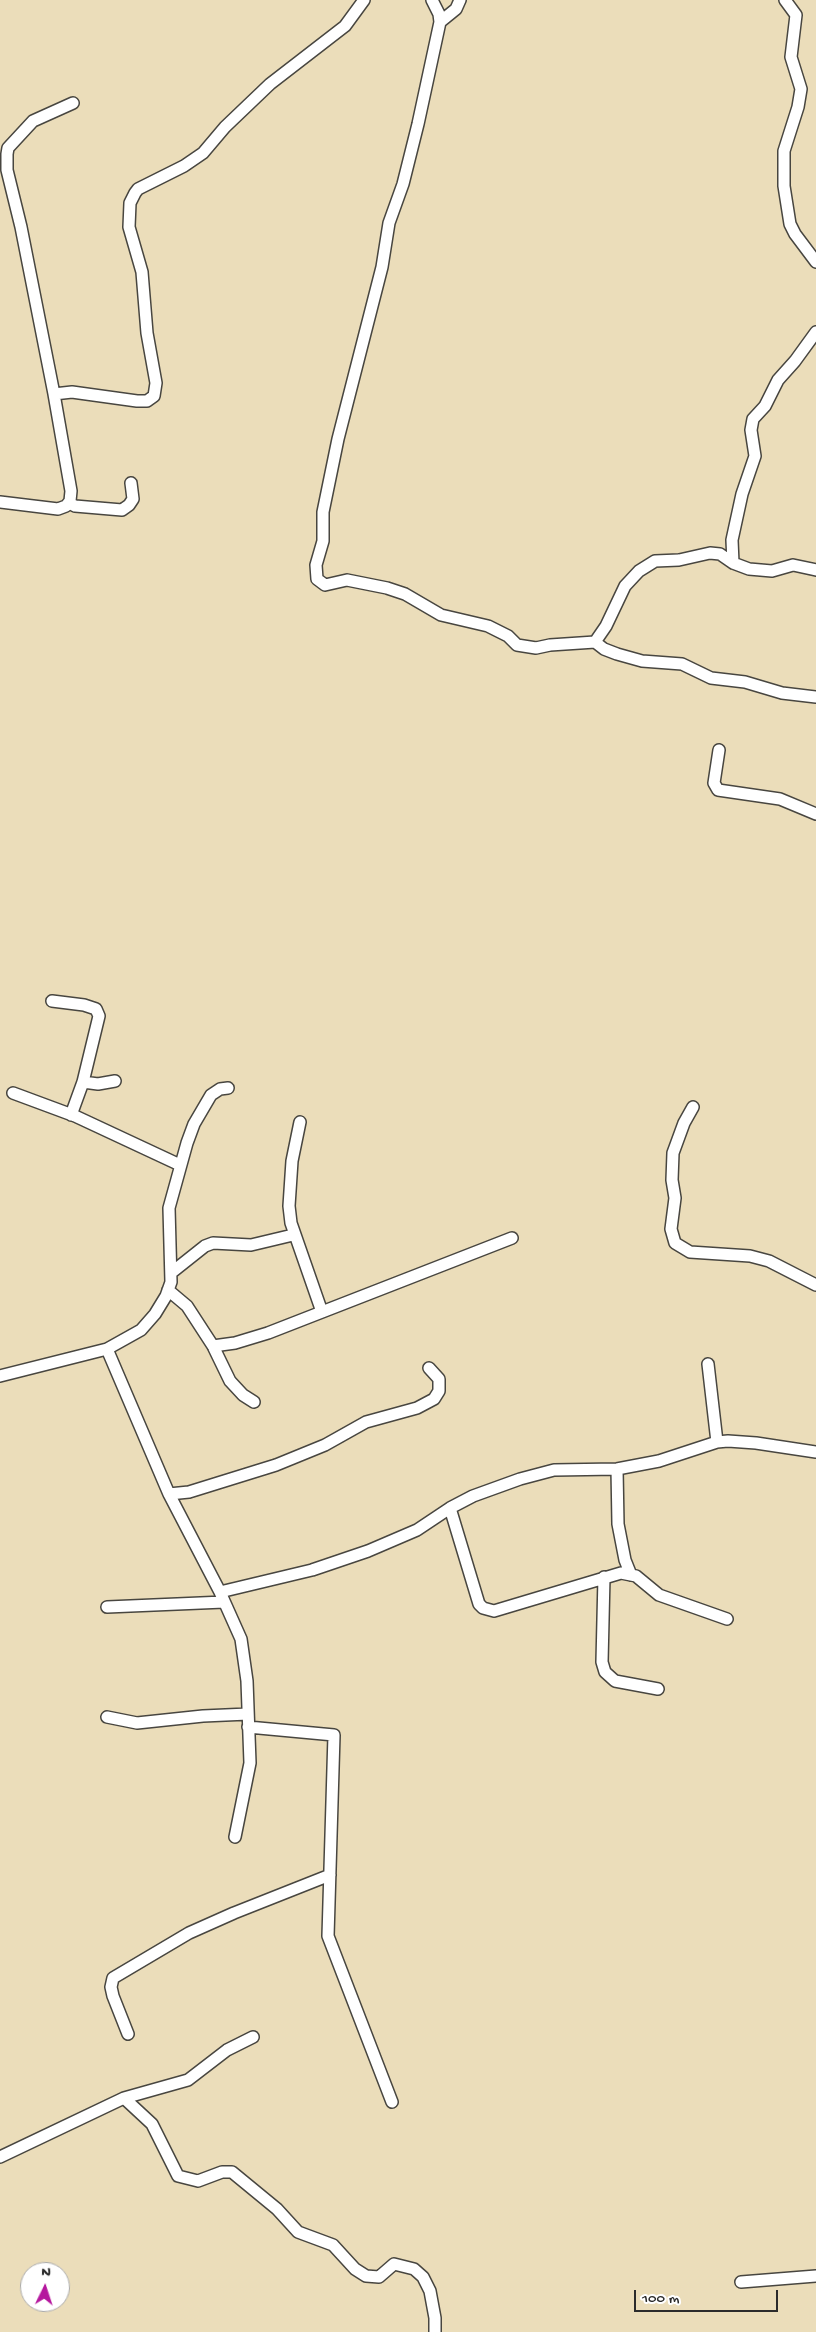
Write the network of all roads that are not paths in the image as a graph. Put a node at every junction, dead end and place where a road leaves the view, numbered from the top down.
1 (364, 0) edge
2 (432, 0) edge
3 (460, 0) edge
4 (785, 0) edge
5 (440, 22) junction
6 (73, 103) dead end
7 (816, 261) edge
8 (816, 332) edge
9 (54, 394) junction
10 (131, 483) dead end
11 (0, 502) edge
12 (69, 503) junction
13 (733, 563) junction
14 (816, 570) edge
15 (595, 642) junction
16 (816, 697) edge
17 (720, 750) dead end
18 (816, 814) edge
19 (52, 1001) dead end
20 (115, 1081) dead end
21 (83, 1082) junction
22 (228, 1088) dead end
23 (13, 1093) dead end
24 (693, 1107) dead end
25 (71, 1115) junction
26 (300, 1122) dead end
27 (180, 1165) junction
28 (293, 1235) junction
29 (512, 1238) dead end
30 (171, 1273) junction
31 (816, 1285) edge
32 (168, 1290) junction
33 (322, 1312) junction
34 (213, 1346) junction
35 (107, 1349) junction
36 (708, 1364) dead end
37 (430, 1368) dead end
38 (0, 1376) edge
39 (254, 1402) dead end
40 (717, 1442) junction
41 (816, 1452) edge
42 (617, 1468) junction
43 (169, 1494) junction
44 (450, 1508) junction
45 (626, 1574) junction
46 (604, 1577) junction
47 (222, 1597) junction
48 (107, 1607) dead end
49 (727, 1619) dead end
50 (658, 1690) dead end
51 (248, 1714) junction
52 (107, 1717) dead end
53 (248, 1727) junction
54 (235, 1837) dead end
55 (330, 1875) junction
56 (128, 2034) dead end
57 (253, 2036) dead end
58 (124, 2098) junction
59 (392, 2102) dead end
60 (0, 2157) edge
61 (816, 2276) edge
62 (741, 2282) dead end
63 (436, 2332) edge

1 - 9 street
2 - 5 street
3 - 5 street
4 - 7 street
5 - 15 street
6 - 9 street
8 - 13 street
9 - 12 street
10 - 12 street
11 - 12 street
13 - 14 street
13 - 15 street
15 - 16 street
17 - 18 street
19 - 21 street
20 - 21 street
21 - 25 street
22 - 27 street
23 - 25 street
24 - 31 street
25 - 27 street
26 - 28 street
27 - 30 street
28 - 30 street
28 - 33 street
29 - 33 street
30 - 32 street
32 - 34 street
32 - 35 street
33 - 34 street
34 - 39 street
35 - 38 street
35 - 43 street
36 - 40 street
37 - 43 street
40 - 41 street
40 - 42 street
42 - 44 street
42 - 45 street
43 - 47 street
44 - 46 street
44 - 47 street
45 - 46 street
45 - 49 street
46 - 50 street
47 - 48 street
47 - 51 street
51 - 52 street
51 - 53 street
53 - 54 street
53 - 55 street
55 - 56 street
55 - 59 street
57 - 58 street
58 - 60 street
58 - 63 street
61 - 62 street

